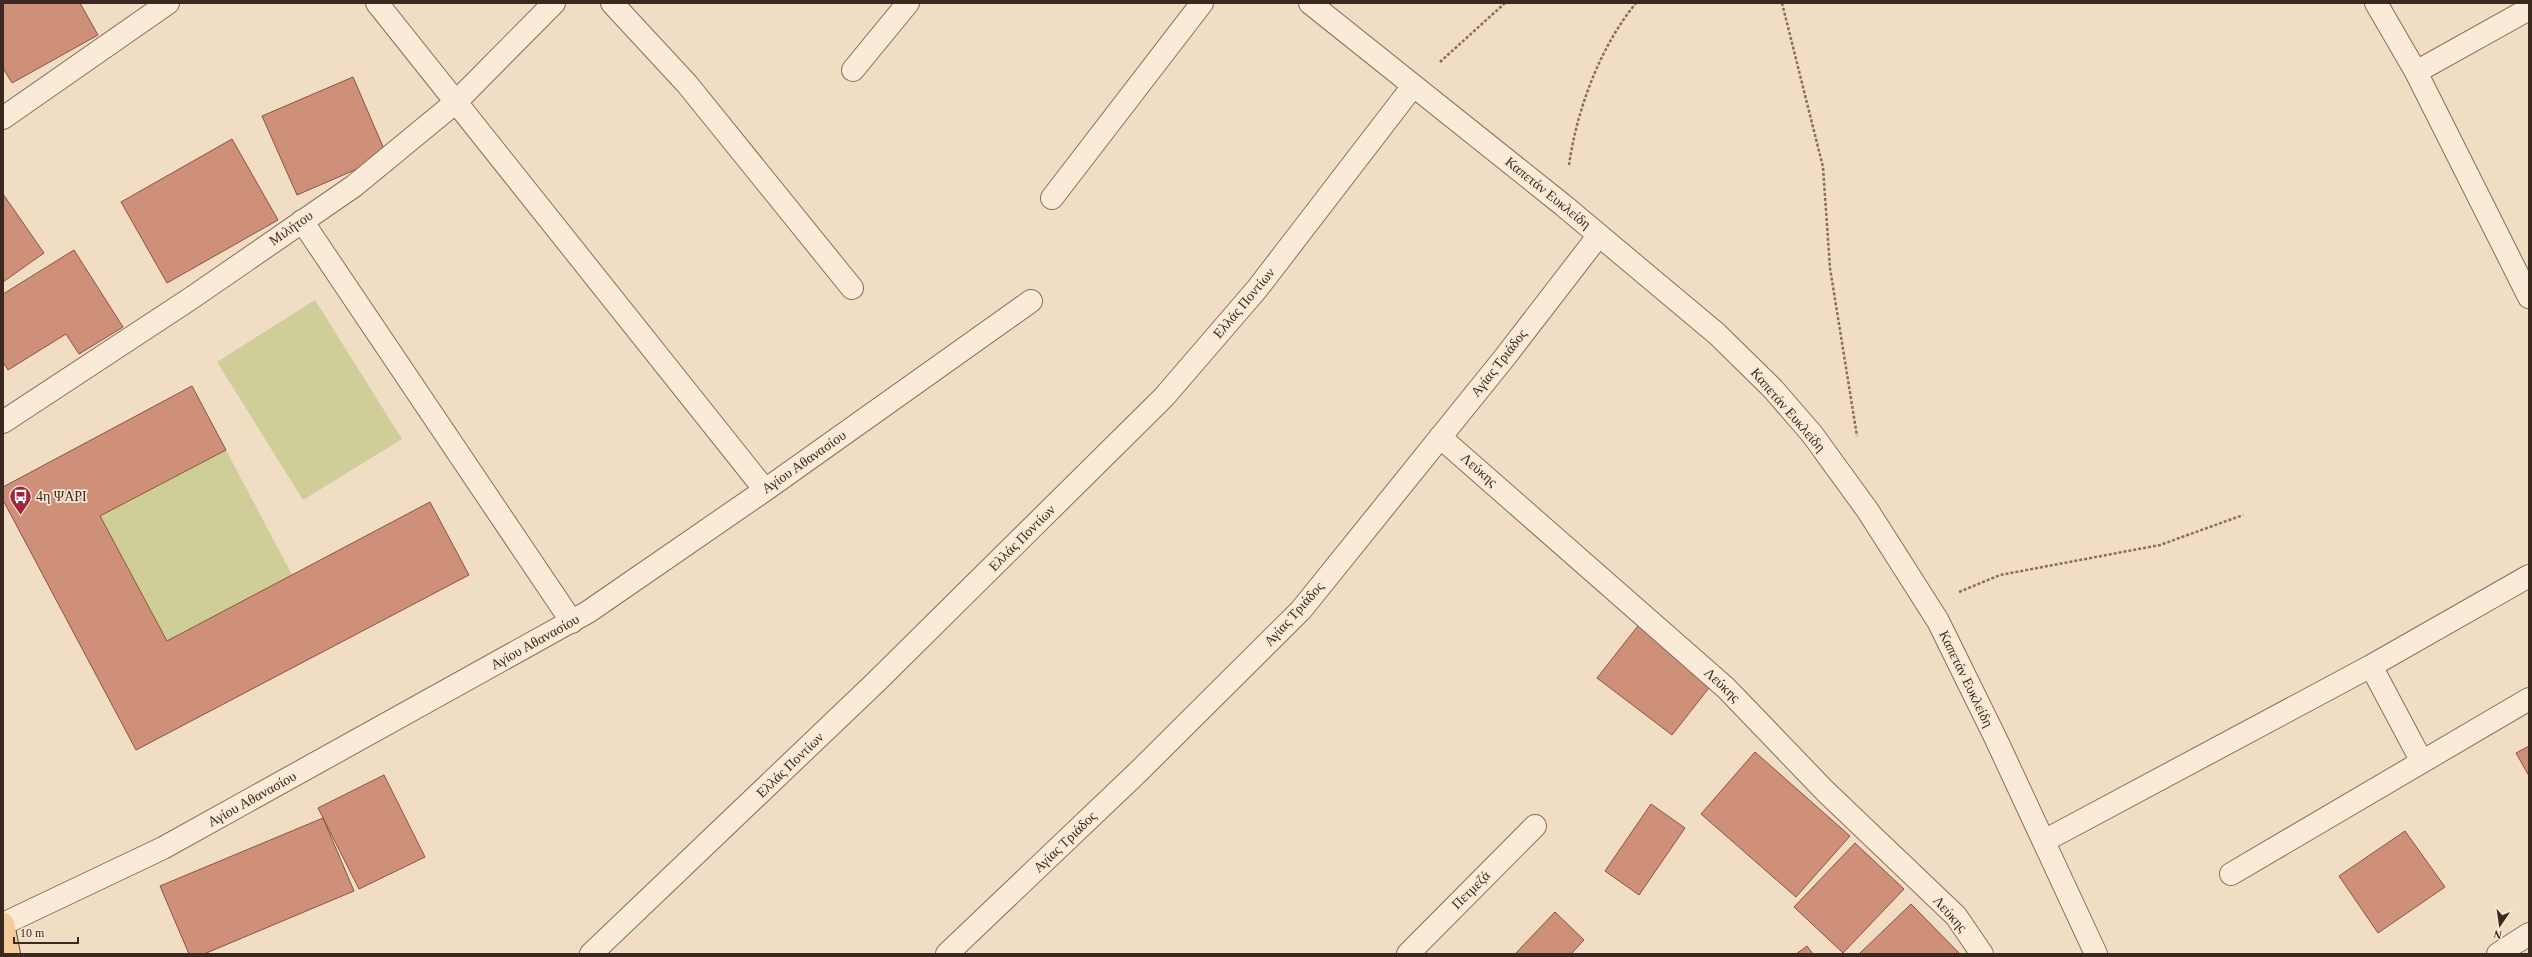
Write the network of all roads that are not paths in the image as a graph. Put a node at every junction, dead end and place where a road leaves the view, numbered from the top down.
1 (168, 3) edge
2 (378, 3) edge
3 (554, 3) edge
4 (612, 3) edge
5 (908, 3) edge
6 (1202, 3) edge
7 (1310, 3) edge
8 (2376, 3) edge
9 (2529, 9) edge
10 (853, 70) dead end
11 (2416, 72) junction
12 (1413, 86) junction
13 (456, 102) junction
14 (3, 118) edge
15 (1052, 198) dead end
16 (302, 220) junction
17 (1599, 235) junction
18 (852, 288) dead end
19 (2529, 297) edge
20 (1031, 301) dead end
21 (3, 422) edge
22 (1440, 437) junction
23 (765, 490) junction
24 (2529, 576) edge
25 (572, 622) junction
26 (2371, 666) junction
27 (2529, 699) edge
28 (2422, 762) junction
29 (1534, 826) dead end
30 (2044, 841) junction
31 (2231, 874) dead end
32 (3, 924) edge
33 (2529, 934) edge
34 (9, 954) edge
35 (591, 954) edge
36 (947, 954) edge
37 (1408, 954) edge
38 (1982, 954) edge
39 (2096, 954) edge
40 (2498, 954) edge

1 - 14 street
2 - 13 street
3 - 13 street, Μιλήτου
4 - 18 street
5 - 10 street
6 - 15 street
7 - 12 street, Καπετάν Ευκλείδη
8 - 11 street
9 - 11 street
11 - 19 street
12 - 17 street, Καπετάν Ευκλείδη
12 - 35 street, Ελλάς Ποντίων
13 - 16 street, Μιλήτου
13 - 23 street
16 - 21 street, Μιλήτου
16 - 25 street
17 - 22 street, Αγίας Τριάδος
17 - 30 street, Καπετάν Ευκλείδη
20 - 23 street, Αγίου Αθανασίου
22 - 36 street, Αγίας Τριάδος
22 - 38 street, Λεύκης
23 - 25 street, Αγίου Αθανασίου
24 - 26 street
25 - 32 street, Αγίου Αθανασίου
26 - 28 street
26 - 30 street
27 - 28 street
28 - 31 street
29 - 37 street, Πετμεζά
30 - 39 street, Καπετάν Ευκλείδη
32 - 34 main road
33 - 40 street

